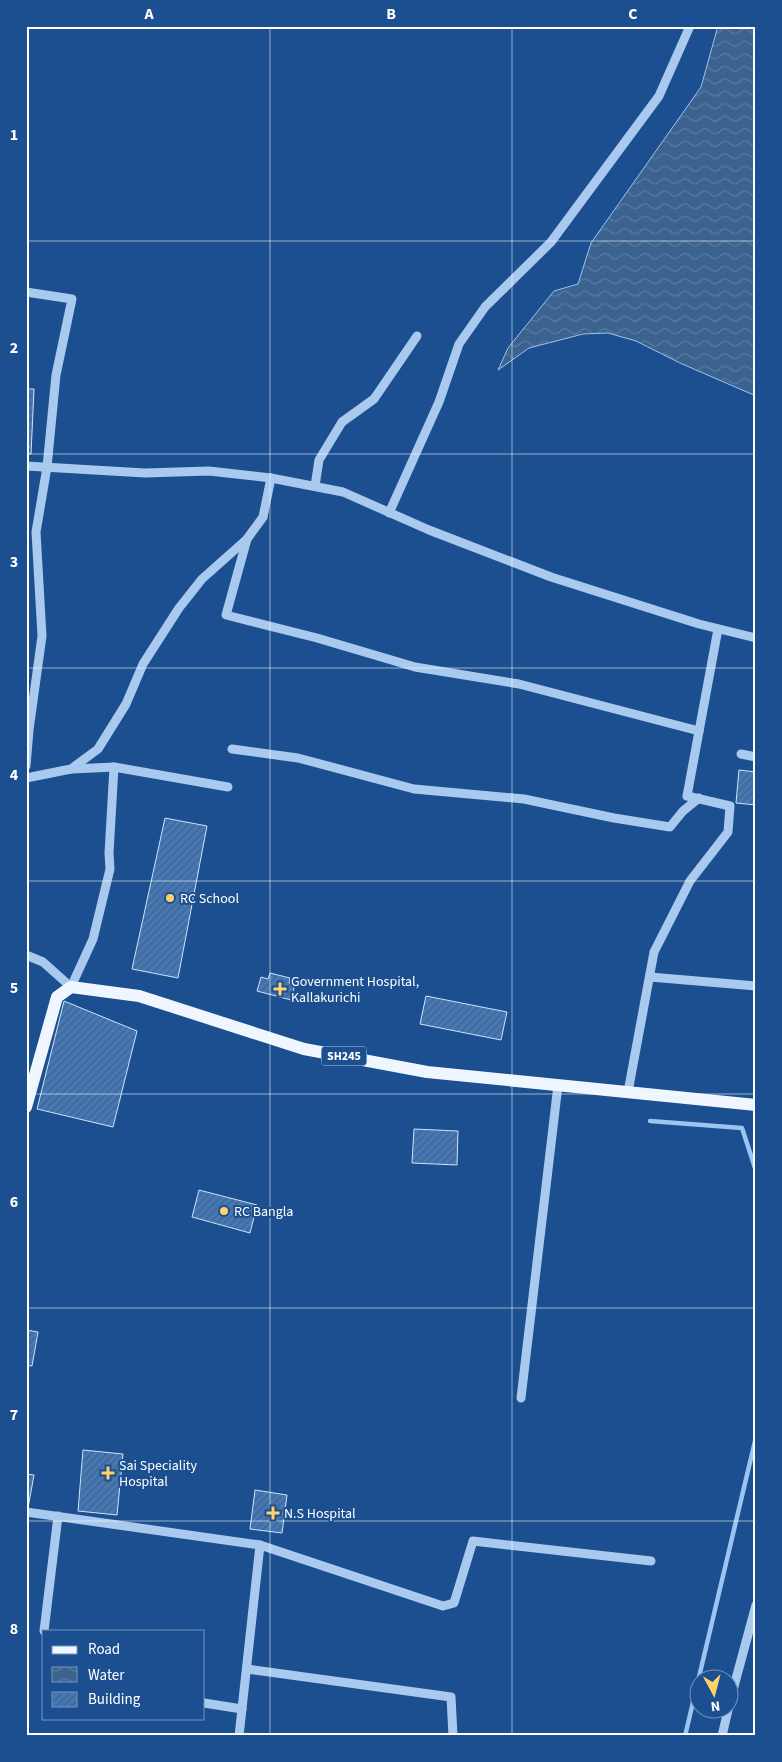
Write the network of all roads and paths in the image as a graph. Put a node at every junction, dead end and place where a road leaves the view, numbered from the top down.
1 (690, 26) edge
2 (26, 292) edge
3 (417, 336) dead end
4 (26, 466) edge
5 (47, 467) junction
6 (271, 478) junction
7 (314, 486) junction
8 (389, 513) junction
9 (247, 539) junction
10 (718, 629) junction
11 (756, 638) edge
12 (699, 731) junction
13 (232, 749) dead end
14 (741, 754) dead end
15 (756, 757) edge
16 (26, 766) edge
17 (114, 767) junction
18 (72, 769) junction
19 (26, 778) edge
20 (228, 787) dead end
21 (699, 798) junction
22 (26, 954) edge
23 (650, 977) junction
24 (72, 986) junction
25 (756, 986) edge
26 (558, 1085) junction
27 (628, 1092) junction
28 (756, 1104) edge
29 (26, 1107) edge
30 (521, 1398) dead end
31 (26, 1512) edge
32 (58, 1516) junction
33 (260, 1545) junction
34 (651, 1560) dead end
35 (756, 1604) edge
36 (44, 1630) edge
37 (247, 1669) junction
38 (738, 1670) edge
39 (205, 1703) edge
40 (242, 1709) junction
41 (726, 1720) edge
42 (239, 1736) edge
43 (454, 1736) edge
44 (722, 1736) edge

1 - 8 street
2 - 5 street
3 - 7 street
4 - 5 street
5 - 6 street
5 - 16 street
6 - 7 street
6 - 9 street
7 - 8 street
8 - 10 street
9 - 12 street
9 - 18 street
10 - 11 street
10 - 12 street
12 - 21 street
13 - 21 street
14 - 15 street
17 - 18 street
17 - 20 street
17 - 24 street
18 - 19 street
21 - 23 street
22 - 24 street
23 - 25 street
23 - 27 street
24 - 26 main road, SH245
24 - 29 main road
26 - 27 main road, SH245
26 - 30 street
27 - 28 main road, SH245
31 - 32 street
32 - 33 street
32 - 36 street
33 - 34 street
33 - 37 street
35 - 38 street
37 - 40 street
37 - 43 street
39 - 40 street
40 - 42 street
41 - 44 street

